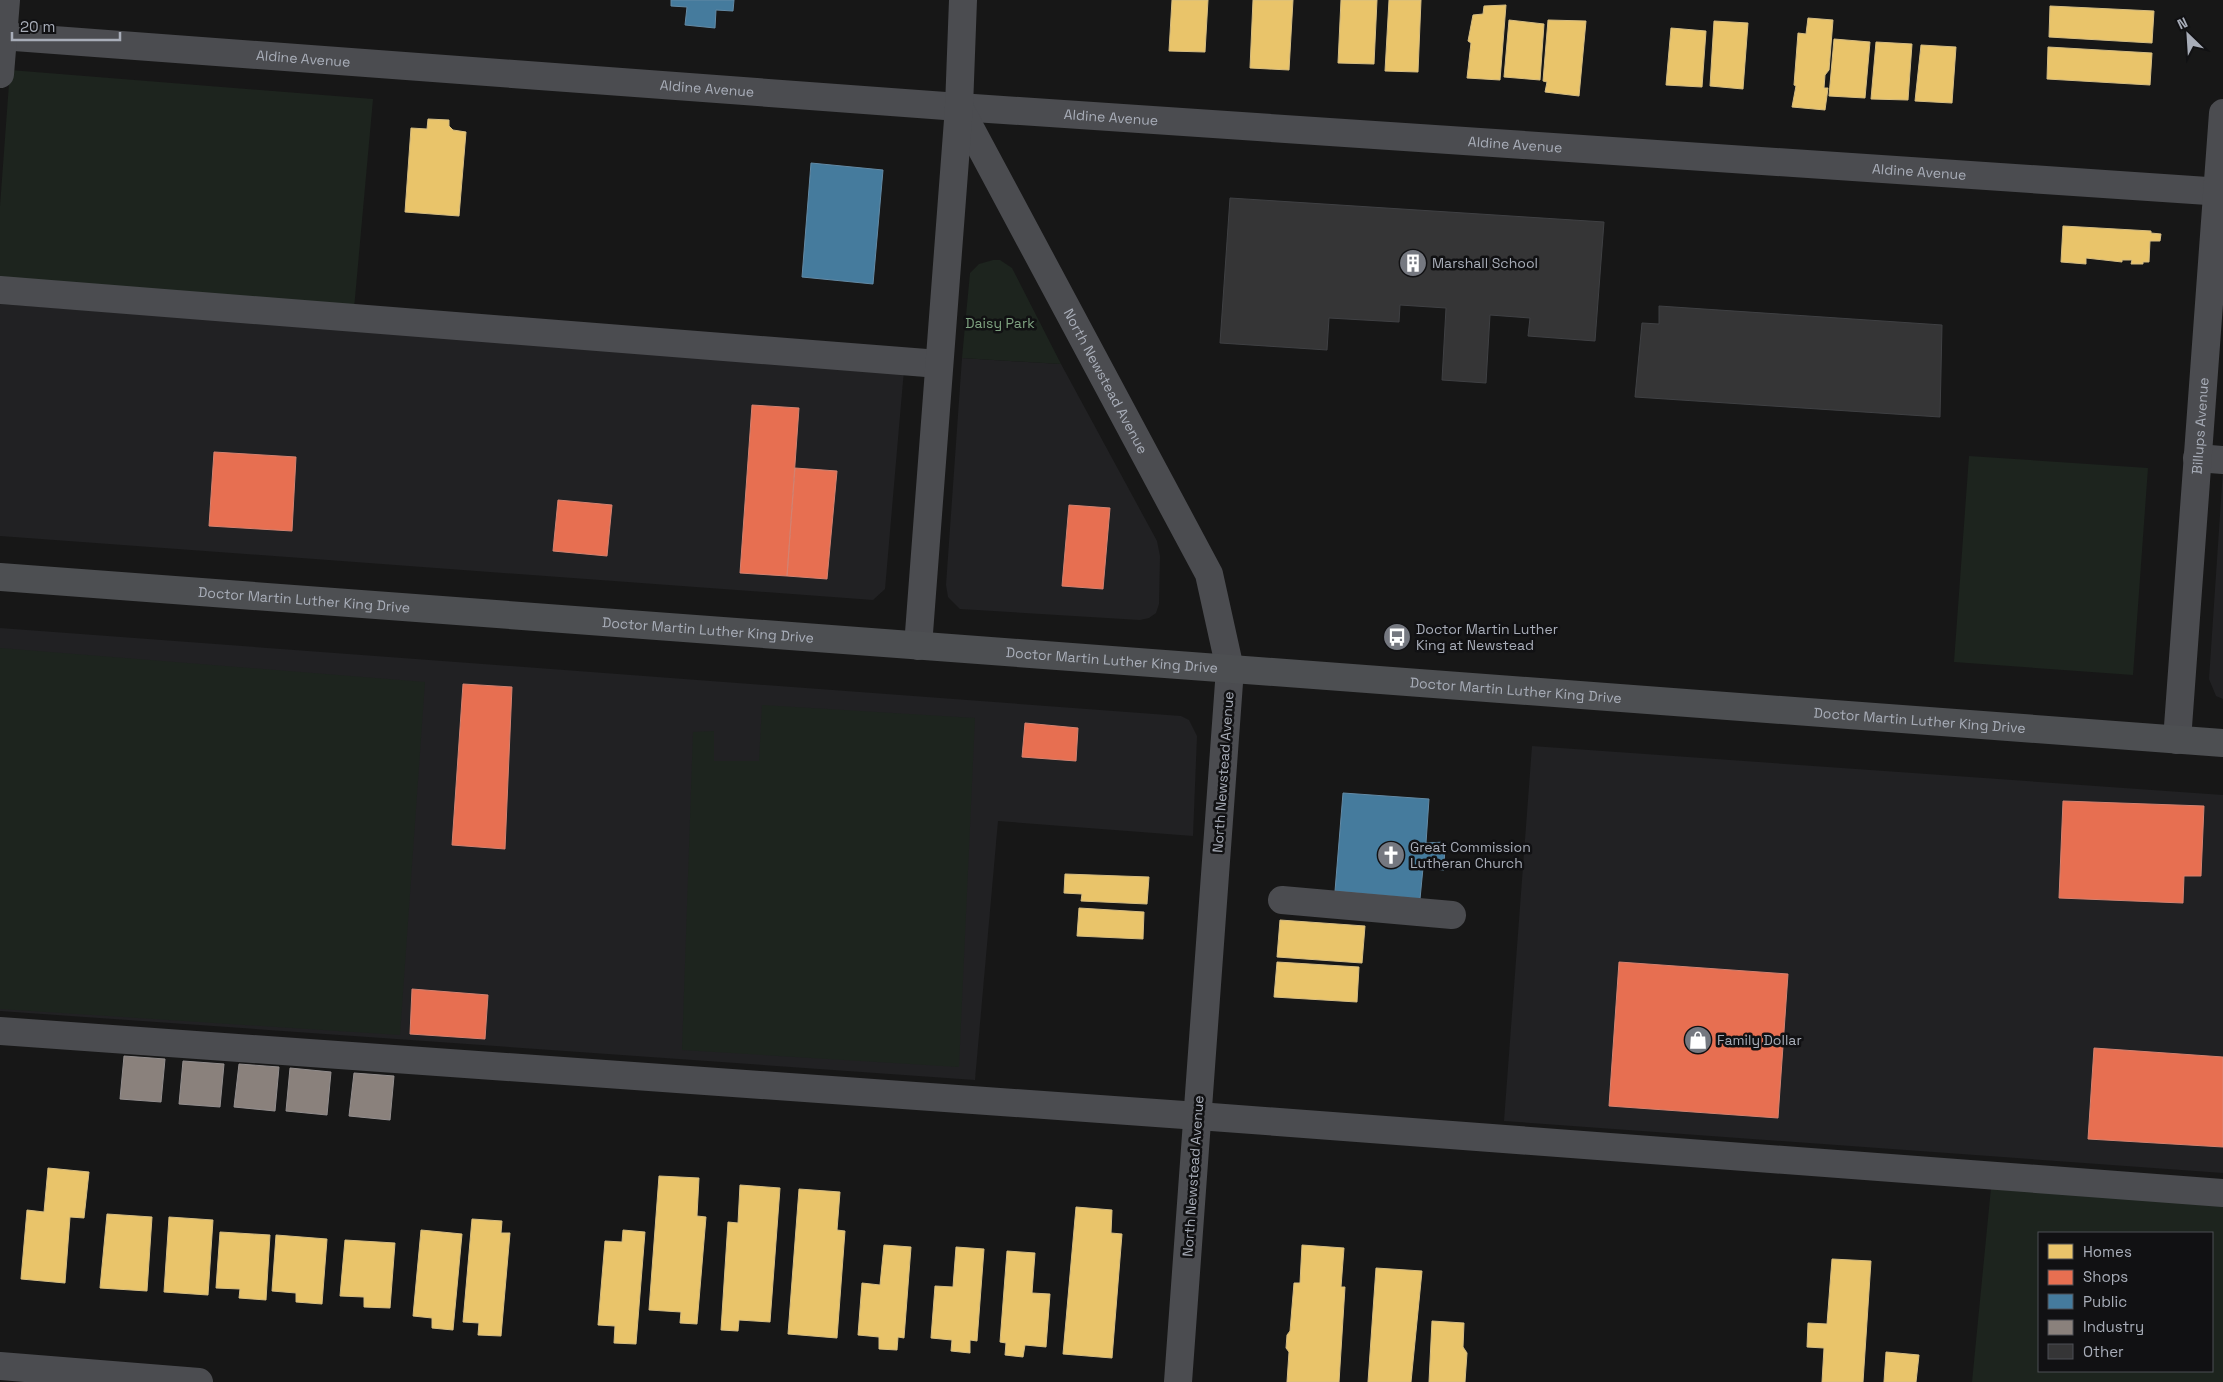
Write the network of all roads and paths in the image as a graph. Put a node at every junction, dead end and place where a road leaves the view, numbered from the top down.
1 (6, 0) edge
2 (963, 0) edge
3 (2, 36) edge
4 (0, 74) edge
5 (959, 107) junction
6 (2223, 112) edge
7 (2220, 192) edge
8 (0, 290) edge
9 (939, 364) junction
10 (2210, 459) edge
11 (0, 577) edge
12 (918, 646) junction
13 (1230, 669) junction
14 (2177, 740) junction
15 (2223, 743) edge
16 (1282, 900) dead end
17 (1452, 915) dead end
18 (0, 1031) edge
19 (1198, 1116) junction
20 (2223, 1193) edge
21 (0, 1366) edge
22 (199, 1382) edge
23 (1178, 1382) edge

1 - 3 street
2 - 5 street
3 - 4 street
3 - 5 street, Aldine Avenue
5 - 7 street, Aldine Avenue
5 - 9 street
5 - 13 street, North Newstead Avenue
6 - 7 street, Billups Avenue
7 - 10 street, Billups Avenue
8 - 9 street
9 - 12 street
10 - 14 street, Billups Avenue
11 - 12 main road, Doctor Martin Luther King Drive
12 - 13 main road, Doctor Martin Luther King Drive
13 - 14 main road, Doctor Martin Luther King Drive
13 - 19 street, North Newstead Avenue
14 - 15 main road, Doctor Martin Luther King Drive
16 - 17 street
18 - 19 street
19 - 20 street
19 - 23 street, North Newstead Avenue
21 - 22 street

